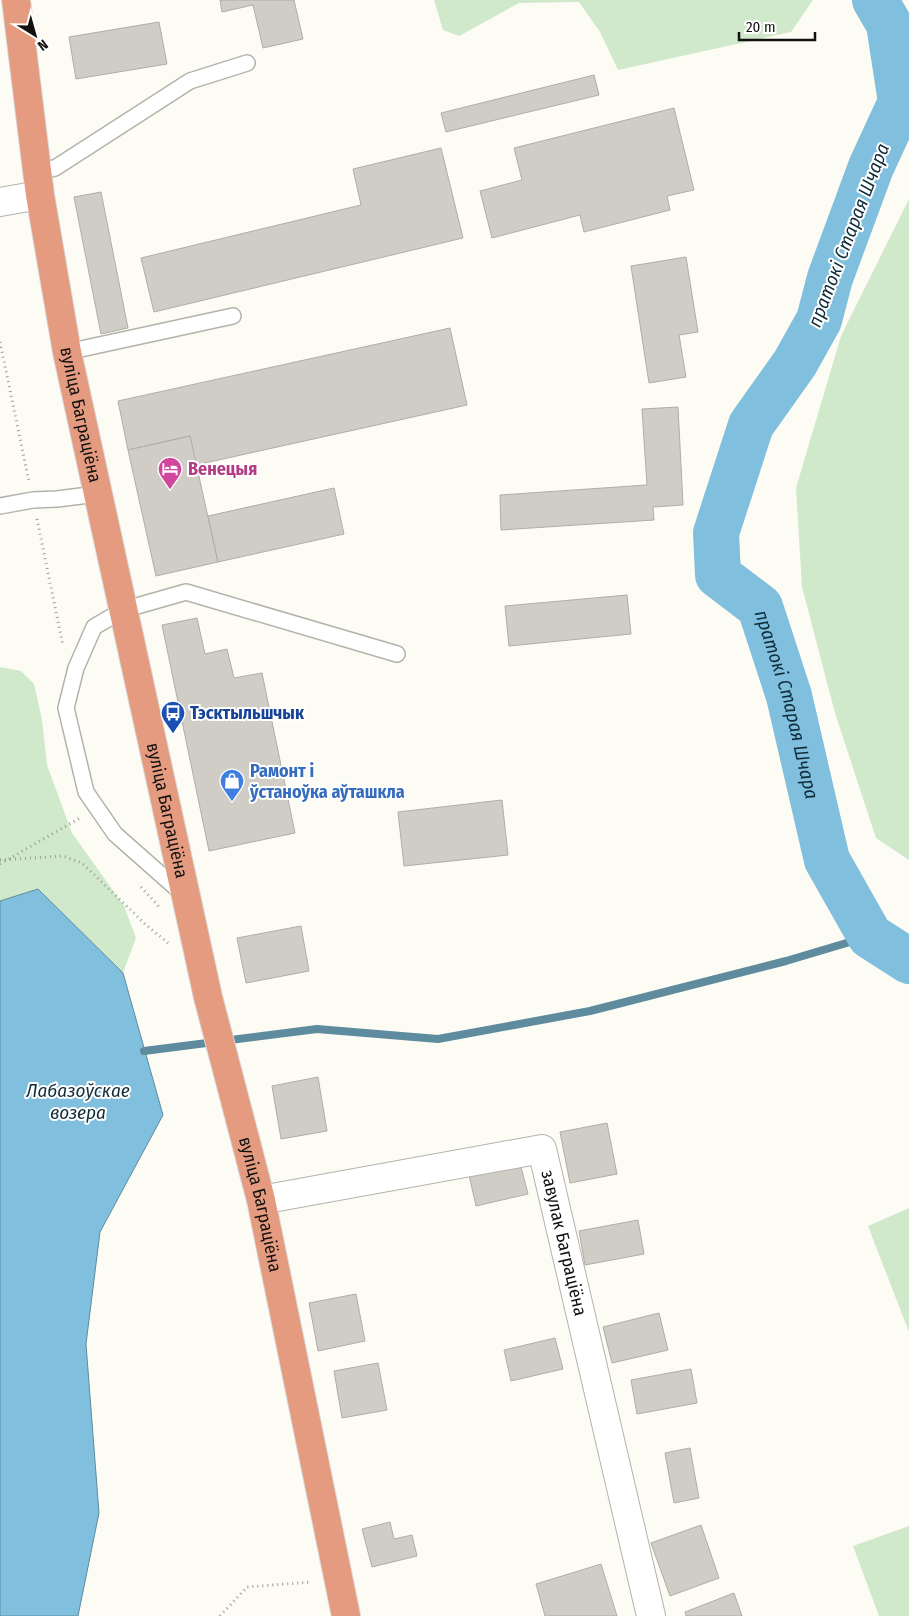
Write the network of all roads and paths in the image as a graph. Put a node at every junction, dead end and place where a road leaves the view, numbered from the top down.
1 (16, 0) edge
2 (247, 63) dead end
3 (39, 183) junction
4 (0, 202) edge
5 (233, 316) dead end
6 (67, 352) junction
7 (97, 494) junction
8 (0, 506) edge
9 (122, 610) junction
10 (397, 654) dead end
11 (84, 815) dead end
12 (8, 859) junction
13 (0, 860) edge
14 (0, 864) edge
15 (185, 896) junction
16 (174, 948) dead end
17 (261, 1200) junction
18 (318, 1582) dead end
19 (220, 1616) edge
20 (346, 1616) edge
21 (651, 1616) edge

1 - 3 highway, вуліца Баграціёна
2 - 3 lane
3 - 4 street
3 - 6 highway, вуліца Баграціёна
5 - 6 lane
6 - 7 highway, вуліца Баграціёна
7 - 8 lane
7 - 9 highway, вуліца Баграціёна
9 - 10 lane
9 - 15 highway, вуліца Баграціёна
9 - 15 lane
11 - 12 path
12 - 13 path
12 - 14 path
12 - 16 path
15 - 17 highway, вуліца Баграціёна
17 - 20 highway, вуліца Баграціёна
17 - 21 street, завулак Баграціёна
18 - 19 path

